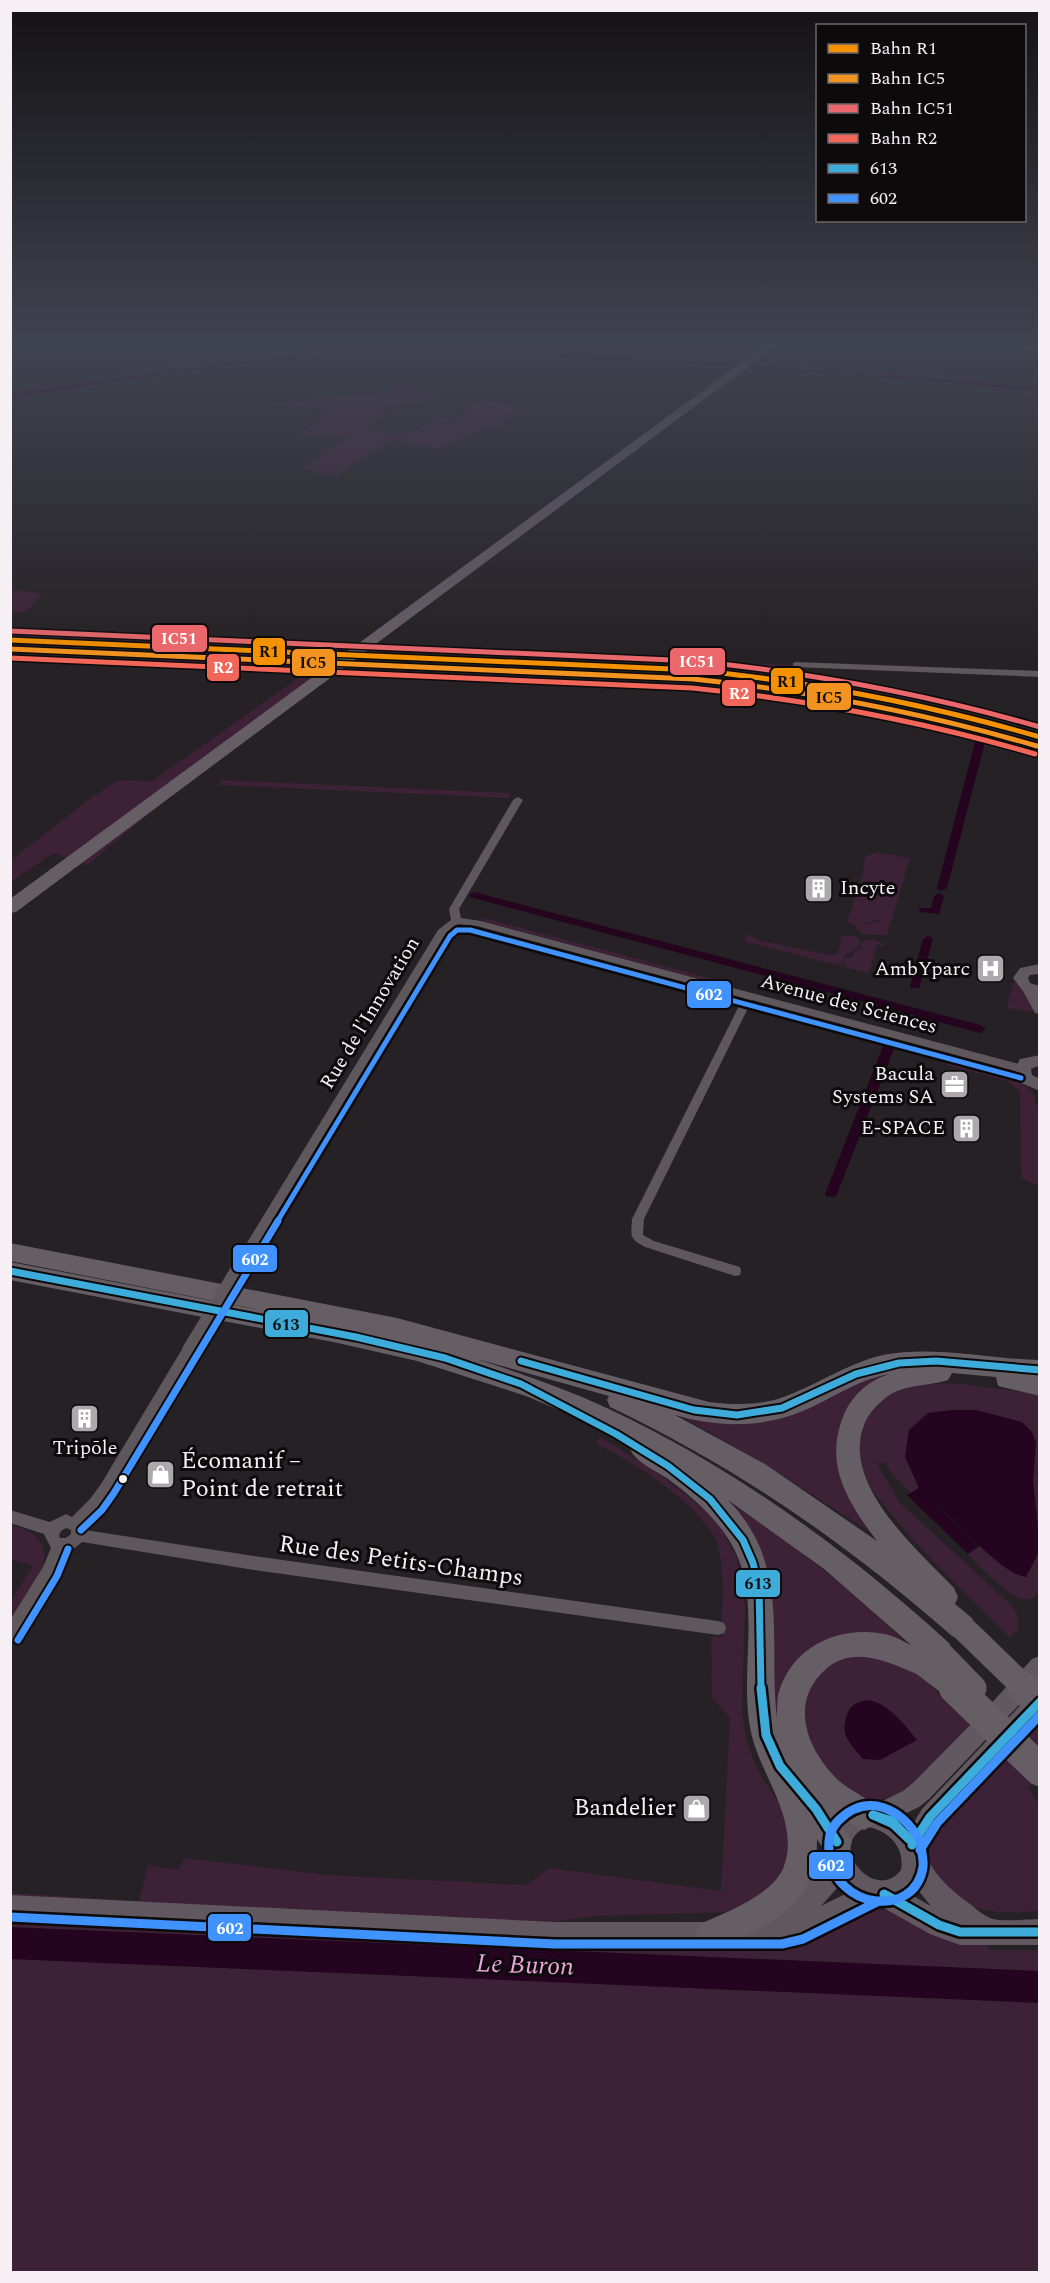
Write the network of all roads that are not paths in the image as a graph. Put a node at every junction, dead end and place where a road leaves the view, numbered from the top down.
1 (624, 447) edge
2 (632, 447) edge
3 (796, 665) dead end
4 (1040, 674) edge
5 (518, 800) dead end
6 (69, 856) junction
7 (58, 873) junction
8 (10, 891) edge
9 (10, 898) edge
10 (10, 908) edge
11 (10, 915) edge
12 (456, 921) junction
13 (1040, 955) edge
14 (1035, 969) edge
15 (1035, 991) edge
16 (749, 996) junction
17 (1040, 1009) edge
18 (1033, 1060) edge
19 (1038, 1089) edge
20 (10, 1250) edge
21 (10, 1271) edge
22 (735, 1271) dead end
23 (486, 1351) junction
24 (1040, 1370) edge
25 (506, 1378) junction
26 (1040, 1386) edge
27 (10, 1516) edge
28 (76, 1529) junction
29 (53, 1530) junction
30 (60, 1545) junction
31 (965, 1625) junction
32 (718, 1628) dead end
33 (10, 1635) edge
34 (932, 1658) junction
35 (1040, 1666) edge
36 (1040, 1702) edge
37 (768, 1744) junction
38 (1040, 1763) edge
39 (1040, 1770) edge
40 (871, 1815) junction
41 (838, 1852) junction
42 (913, 1853) junction
43 (880, 1893) junction
44 (10, 1908) edge
45 (989, 1931) junction
46 (1040, 1932) edge
47 (744, 1934) junction
48 (711, 1935) junction

1 - 6 highway
2 - 6 highway
3 - 4 street
5 - 12 street
6 - 7 highway
6 - 8 highway
6 - 9 highway
7 - 10 highway
7 - 11 highway
12 - 16 street, Avenue des Sciences
12 - 28 street, Rue de l'Innovation, bridge
13 - 14 main road
14 - 15 main road
15 - 17 main road
16 - 18 street, Avenue des Sciences
16 - 22 street
18 - 19 main road
20 - 23 highway
21 - 25 highway
23 - 24 highway
23 - 31 highway
25 - 34 highway
25 - 37 highway
26 - 31 highway
27 - 29 street
28 - 29 street
28 - 30 street
28 - 32 street, Rue des Petits-Champs
29 - 30 street
30 - 33 street
31 - 36 highway, bridge
34 - 38 highway, bridge
34 - 39 highway, bridge
34 - 40 highway
35 - 40 main road
36 - 42 main road
37 - 41 highway
37 - 48 highway
40 - 41 main road
40 - 42 main road
41 - 43 main road
41 - 47 main road
42 - 43 main road
42 - 45 main road
43 - 45 main road
43 - 47 main road
44 - 48 main road
45 - 46 main road
47 - 48 main road

